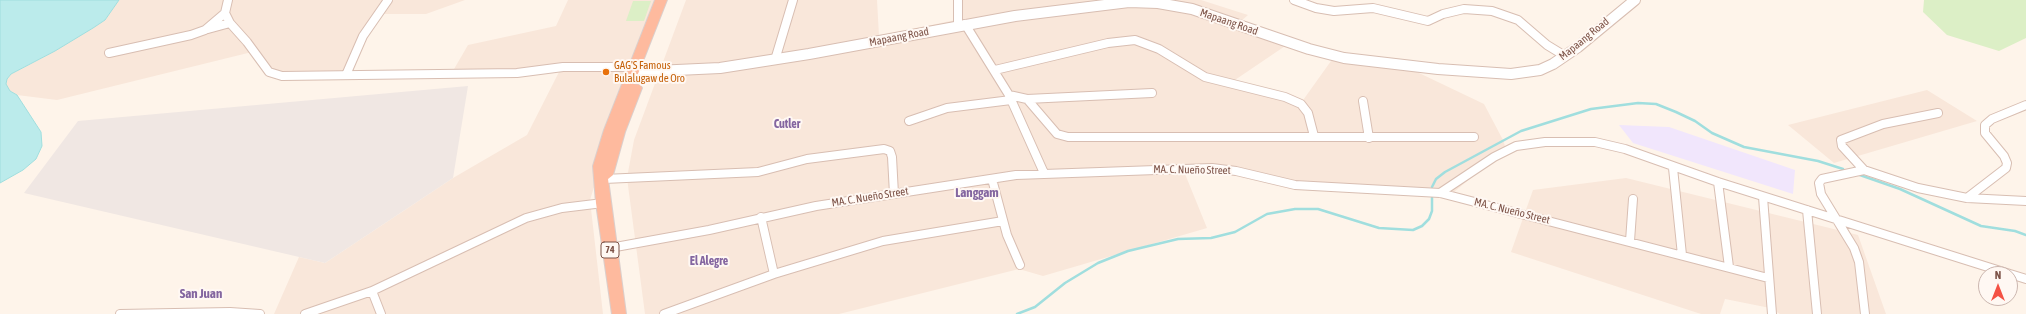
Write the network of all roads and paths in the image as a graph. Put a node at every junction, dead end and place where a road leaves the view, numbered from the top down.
1 (228, 0) edge
2 (388, 0) edge
3 (662, 0) edge
4 (670, 0) edge
5 (792, 0) edge
6 (958, 0) edge
7 (1294, 0) edge
8 (1634, 0) edge
9 (225, 12) junction
10 (230, 23) junction
11 (961, 25) junction
12 (205, 30) junction
13 (109, 53) dead end
14 (1565, 56) junction
15 (775, 60) junction
16 (639, 69) junction
17 (995, 70) junction
18 (346, 75) junction
19 (1152, 93) dead end
20 (1010, 98) junction
21 (1027, 99) junction
22 (1363, 101) dead end
23 (2026, 105) edge
24 (1938, 113) dead end
25 (909, 122) dead end
26 (1314, 136) junction
27 (1474, 137) dead end
28 (1369, 138) junction
29 (1673, 168) junction
30 (1864, 170) junction
31 (1044, 173) junction
32 (992, 179) junction
33 (1718, 182) junction
34 (603, 183) junction
35 (1440, 193) junction
36 (894, 194) junction
37 (1763, 197) junction
38 (1967, 198) junction
39 (1633, 199) dead end
40 (2026, 201) edge
41 (603, 203) junction
42 (1807, 210) junction
43 (761, 217) junction
44 (1835, 219) junction
45 (1003, 221) junction
46 (1630, 241) junction
47 (610, 248) junction
48 (1682, 255) junction
49 (1020, 265) dead end
50 (1985, 266) edge
51 (1729, 267) junction
52 (774, 274) junction
53 (1768, 278) junction
54 (372, 291) junction
55 (120, 314) edge
56 (260, 314) edge
57 (305, 314) edge
58 (381, 314) edge
59 (619, 314) edge
60 (664, 314) edge
61 (1772, 314) edge
62 (1817, 314) edge
63 (1865, 314) edge

1 - 9 street
2 - 18 street
3 - 16 highway, 74
4 - 16 highway, 74
5 - 15 street
6 - 11 street
7 - 14 street
8 - 14 street, Mapaang Road
9 - 10 street
9 - 12 street
10 - 12 street
10 - 18 street
11 - 14 street, Mapaang Road
11 - 15 street, Mapaang Road
11 - 17 street
12 - 13 street
15 - 16 street, Mapaang Road
16 - 18 street
16 - 34 highway, 74
17 - 20 street
17 - 26 street
19 - 21 street
20 - 21 street
20 - 25 street
20 - 31 street
21 - 26 street
22 - 28 street
23 - 38 street
24 - 30 street
26 - 28 street
27 - 28 street
29 - 33 street
29 - 35 street
29 - 48 street
30 - 38 street
30 - 44 street
31 - 32 street, MA. C. Nueño Street
31 - 35 street, MA. C. Nueño Street
32 - 36 street, MA. C. Nueño Street
32 - 45 street
33 - 37 street
33 - 51 street
34 - 36 street
34 - 41 highway, 74
35 - 46 street, MA. C. Nueño Street
36 - 43 street, MA. C. Nueño Street
37 - 42 street
37 - 53 street
38 - 40 street
39 - 46 street
41 - 47 highway, 74
41 - 54 street
42 - 44 street
42 - 62 street
43 - 47 street, MA. C. Nueño Street
43 - 52 street
44 - 50 street
44 - 63 street
45 - 49 street
45 - 52 street
46 - 48 street, MA. C. Nueño Street
47 - 59 highway, 74
48 - 51 street, MA. C. Nueño Street
51 - 53 street, MA. C. Nueño Street
52 - 60 street
53 - 61 street
54 - 57 street
54 - 58 street
55 - 56 street

